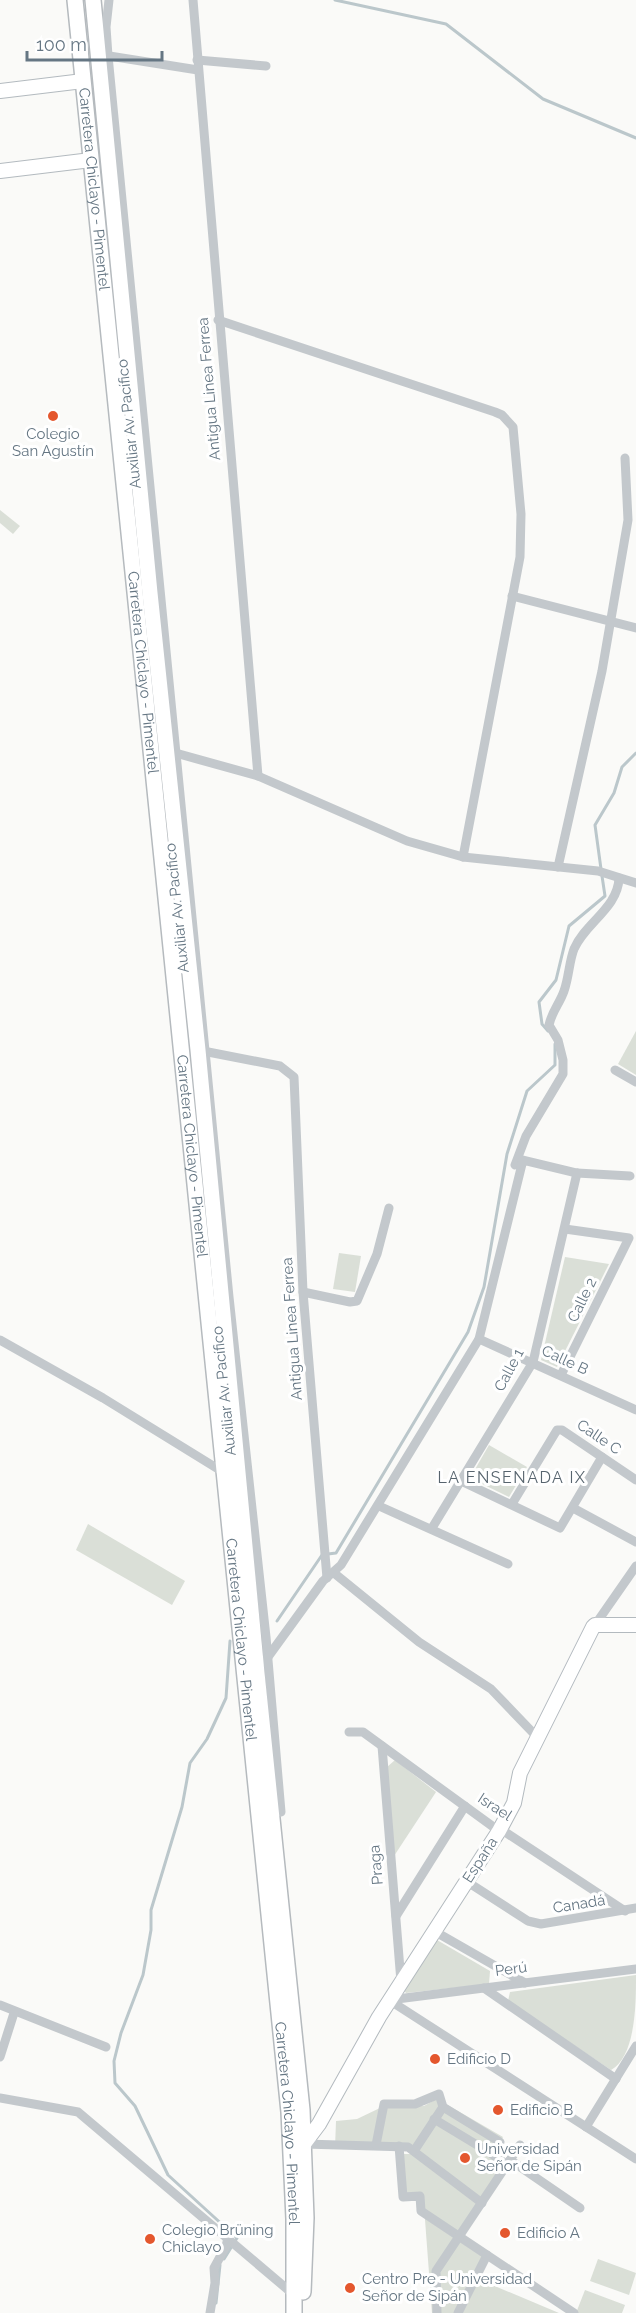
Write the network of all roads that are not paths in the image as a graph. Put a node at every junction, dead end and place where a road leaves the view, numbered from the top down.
1 (75, 0) edge
2 (93, 0) edge
3 (110, 0) edge
4 (193, 0) edge
5 (103, 55) junction
6 (198, 65) junction
7 (266, 66) dead end
8 (100, 78) junction
9 (83, 81) junction
10 (0, 91) edge
11 (91, 160) junction
12 (0, 171) edge
13 (218, 320) junction
14 (625, 458) dead end
15 (150, 593) junction
16 (134, 595) junction
17 (512, 596) junction
18 (610, 622) junction
19 (636, 628) edge
20 (171, 752) junction
21 (258, 776) junction
22 (463, 857) junction
23 (558, 867) junction
24 (615, 877) junction
25 (636, 884) edge
26 (202, 1051) junction
27 (615, 1070) dead end
28 (636, 1082) edge
29 (515, 1165) dead end
30 (577, 1173) junction
31 (630, 1176) dead end
32 (389, 1208) dead end
33 (565, 1229) junction
34 (303, 1292) junction
35 (479, 1339) junction
36 (0, 1340) edge
37 (533, 1362) junction
38 (561, 1375) junction
39 (636, 1410) edge
40 (602, 1457) junction
41 (231, 1471) junction
42 (636, 1480) edge
43 (461, 1481) junction
44 (512, 1504) junction
45 (379, 1506) junction
46 (573, 1508) junction
47 (432, 1528) junction
48 (636, 1542) edge
49 (508, 1564) dead end
50 (636, 1566) edge
51 (330, 1575) junction
52 (595, 1625) junction
53 (636, 1625) edge
54 (266, 1660) junction
55 (256, 1673) junction
56 (349, 1732) dead end
57 (538, 1738) junction
58 (382, 1746) junction
59 (465, 1806) junction
60 (281, 1812) joint
61 (499, 1831) junction
62 (466, 1881) junction
63 (279, 1898) junction
64 (636, 1908) edge
65 (626, 1911) junction
66 (396, 1916) junction
67 (434, 1932) junction
68 (636, 1969) edge
69 (401, 1982) junction
70 (525, 1983) junction
71 (484, 1988) junction
72 (389, 2000) junction
73 (0, 2005) edge
74 (14, 2013) junction
75 (0, 2034) edge
76 (636, 2046) edge
77 (106, 2047) dead end
78 (0, 2057) edge
79 (616, 2079) junction
80 (0, 2098) edge
81 (443, 2107) junction
82 (434, 2119) junction
83 (467, 2122) junction
84 (586, 2127) junction
85 (460, 2135) junction
86 (304, 2144) junction
87 (376, 2145) junction
88 (520, 2145) dead end
89 (399, 2146) junction
90 (414, 2151) junction
91 (492, 2154) junction
92 (635, 2158) edge
93 (509, 2162) junction
94 (482, 2203) junction
95 (580, 2208) dead end
96 (458, 2237) junction
97 (232, 2241) junction
98 (487, 2255) junction
99 (293, 2294) junction
100 (210, 2313) edge
101 (294, 2313) edge
102 (304, 2313) edge
103 (437, 2313) edge
104 (458, 2313) edge
105 (574, 2313) edge

1 - 9 main road, Carretera Chiclayo - Pimentel
2 - 5 main road, Carretera Chiclayo - Pimentel
3 - 5 street, Auxiliar Av. Pacífico
4 - 6 street, Antigua Linea Ferrea
5 - 6 street
5 - 8 main road, Carretera Chiclayo - Pimentel
5 - 20 street, Auxiliar Av. Pacífico
6 - 7 street
6 - 13 street, Antigua Linea Ferrea
8 - 9 main road
8 - 15 main road, Carretera Chiclayo - Pimentel
9 - 10 street
9 - 11 main road, Carretera Chiclayo - Pimentel
11 - 12 street
11 - 16 main road, Carretera Chiclayo - Pimentel
13 - 17 street
13 - 21 street, Antigua Linea Ferrea
14 - 18 street
15 - 16 main road
15 - 20 main road, Carretera Chiclayo - Pimentel
16 - 41 main road, Carretera Chiclayo - Pimentel
17 - 18 street
17 - 22 street
18 - 19 street
18 - 23 street
20 - 21 street
20 - 26 main road, Carretera Chiclayo - Pimentel
21 - 22 street
22 - 23 street
23 - 24 street
24 - 25 street
24 - 29 street
26 - 34 street, Antigua Linea Ferrea
26 - 41 main road, Carretera Chiclayo - Pimentel
26 - 54 street, Auxiliar Av. Pacífico
27 - 28 street
30 - 31 street
30 - 33 street, Calle 1
30 - 35 street
32 - 34 street
33 - 37 street, Calle 1
33 - 38 street, Calle 2
34 - 51 street, Antigua Linea Ferrea
35 - 37 street, Calle B
35 - 45 street
36 - 41 street
37 - 38 street, Calle B
37 - 43 street, Calle 1
38 - 39 street, Calle B
40 - 42 street, Calle C
40 - 44 street, Calle C
40 - 46 street
41 - 55 main road, Carretera Chiclayo - Pimentel
41 - 99 main road, Carretera Chiclayo - Pimentel
43 - 44 street
43 - 47 street, Calle 1
44 - 46 street
45 - 47 street
45 - 51 street
46 - 48 street
47 - 49 street
50 - 52 street, España
51 - 54 street
51 - 57 street
52 - 53 street
52 - 57 street, España
54 - 55 street
54 - 60 street, Auxiliar Av. Pacífico
55 - 63 main road, Carretera Chiclayo - Pimentel
56 - 58 street, Israel
57 - 61 street, España
58 - 59 street, Israel
58 - 66 street, Praga
59 - 61 street, Israel
59 - 66 street
60 - 63 main road
61 - 62 street, España
61 - 65 street, Israel
62 - 65 street, Canadá
62 - 67 street, España
63 - 86 main road, Carretera Chiclayo - Pimentel
64 - 65 street, Canadá
66 - 69 street, Praga
67 - 69 street, España
67 - 70 street
68 - 70 street, Perú
69 - 72 street, España
70 - 71 street, Perú
71 - 72 street, Perú
71 - 79 street
72 - 84 street
72 - 86 street, España
73 - 74 street
74 - 75 street
74 - 77 street
74 - 78 street
76 - 79 street
79 - 84 street
80 - 97 street
81 - 82 street
81 - 83 street
81 - 87 street
82 - 85 street
82 - 90 street
83 - 85 street
83 - 91 street
84 - 92 street
85 - 91 street
86 - 87 street
86 - 102 main road, Carretera Chiclayo - Pimentel
87 - 89 street
88 - 93 street
89 - 90 street
89 - 96 street
90 - 94 street
91 - 93 street
93 - 94 street
93 - 95 street
94 - 96 street
96 - 98 street
96 - 103 street
97 - 99 street
97 - 100 street
98 - 104 street
98 - 105 street
99 - 101 main road, Carretera Chiclayo - Pimentel

